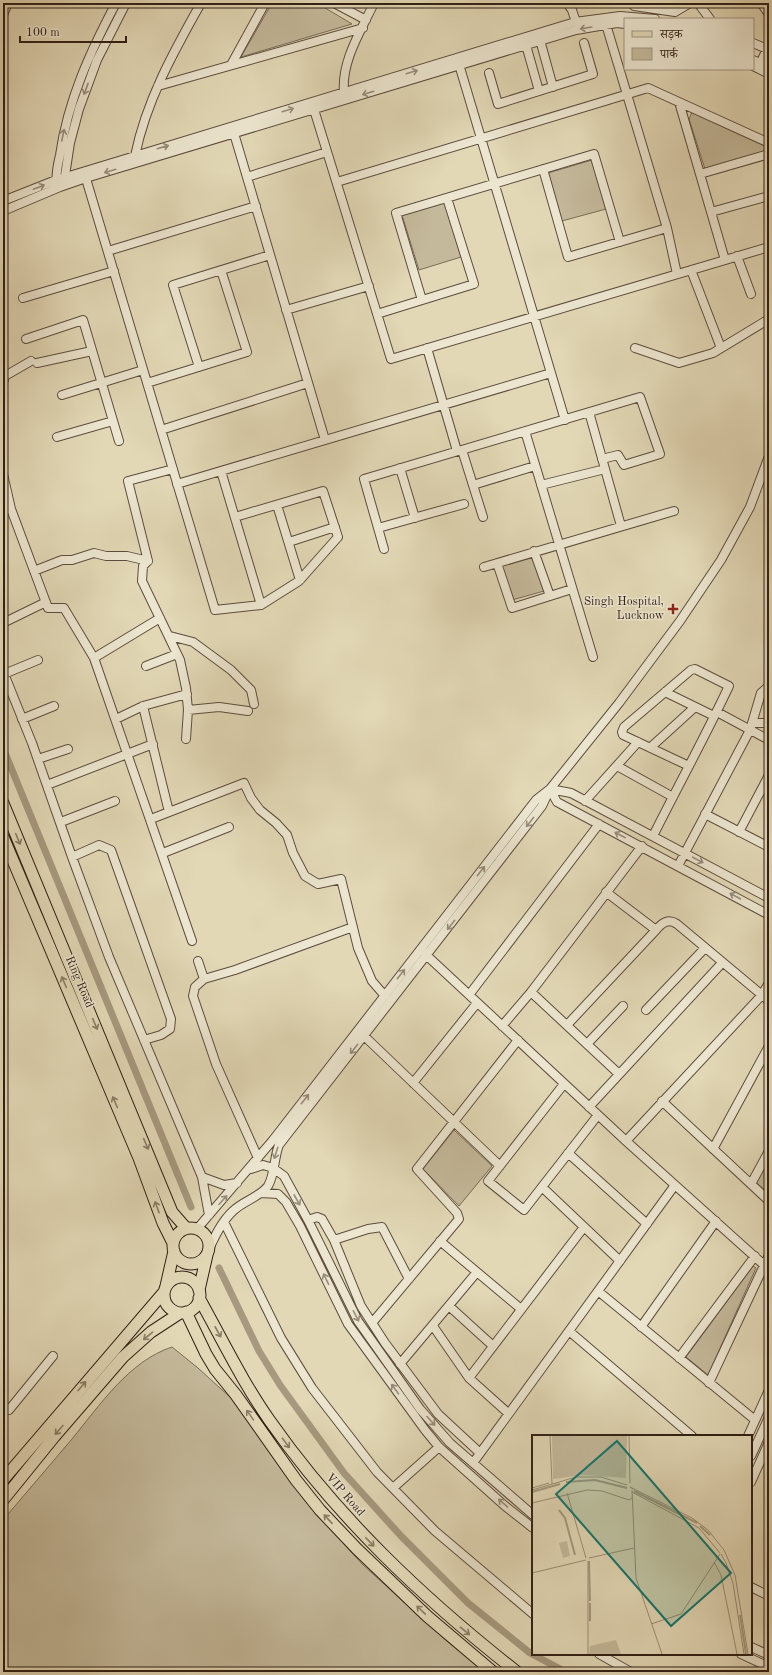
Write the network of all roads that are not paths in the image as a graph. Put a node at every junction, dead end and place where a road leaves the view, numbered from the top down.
1 (8, 3) edge
2 (116, 3) edge
3 (126, 3) edge
4 (200, 3) edge
5 (265, 3) edge
6 (334, 3) edge
7 (374, 3) edge
8 (567, 3) edge
9 (632, 3) edge
10 (690, 3) edge
11 (698, 3) edge
12 (761, 3) edge
13 (769, 14) edge
14 (3, 15) edge
15 (643, 18) edge
16 (709, 18) edge
17 (576, 22) junction
18 (605, 22) junction
19 (364, 24) junction
20 (624, 24) edge
21 (540, 40) junction
22 (754, 42) edge
23 (584, 44) dead end
24 (526, 45) junction
25 (768, 47) edge
26 (458, 61) junction
27 (86, 62) junction
28 (756, 64) edge
29 (231, 65) junction
30 (94, 66) junction
31 (769, 67) edge
32 (489, 72) dead end
33 (769, 74) edge
34 (158, 86) junction
35 (553, 87) junction
36 (540, 91) junction
37 (344, 93) junction
38 (626, 94) junction
39 (679, 102) junction
40 (313, 106) junction
41 (233, 131) junction
42 (481, 138) junction
43 (769, 143) edge
44 (327, 152) junction
45 (769, 154) edge
46 (135, 156) junction
47 (543, 169) junction
48 (700, 174) junction
49 (85, 175) junction
50 (247, 176) junction
51 (336, 182) junction
52 (60, 183) junction
53 (494, 184) junction
54 (769, 196) edge
55 (447, 198) junction
56 (3, 201) edge
57 (256, 206) junction
58 (3, 211) edge
59 (711, 212) junction
60 (667, 228) junction
61 (620, 242) junction
62 (769, 247) edge
63 (108, 251) junction
64 (270, 255) junction
65 (737, 256) junction
66 (726, 260) junction
67 (221, 270) junction
68 (691, 270) junction
69 (114, 271) junction
70 (678, 274) junction
71 (369, 286) junction
72 (751, 294) dead end
73 (23, 298) dead end
74 (422, 300) junction
75 (286, 310) junction
76 (377, 314) junction
77 (534, 316) junction
78 (769, 319) edge
79 (26, 339) dead end
80 (427, 348) junction
81 (635, 348) dead end
82 (721, 348) junction
83 (92, 351) junction
84 (199, 367) junction
85 (143, 370) junction
86 (551, 373) junction
87 (3, 383) edge
88 (102, 383) junction
89 (147, 383) junction
90 (308, 383) junction
91 (62, 395) dead end
92 (443, 405) junction
93 (590, 412) junction
94 (113, 420) junction
95 (565, 420) junction
96 (161, 430) junction
97 (525, 432) junction
98 (57, 437) dead end
99 (325, 440) junction
100 (119, 441) dead end
101 (460, 451) junction
102 (769, 456) edge
103 (602, 459) junction
104 (535, 466) junction
105 (400, 468) junction
106 (173, 469) junction
107 (605, 469) junction
108 (221, 471) junction
109 (3, 474) edge
110 (177, 484) junction
111 (473, 484) junction
112 (541, 485) junction
113 (464, 504) dead end
114 (278, 505) junction
115 (674, 511) dead end
116 (483, 517) dead end
117 (235, 518) junction
118 (415, 518) junction
119 (621, 526) junction
120 (335, 527) junction
121 (378, 528) junction
122 (289, 542) junction
123 (558, 544) junction
124 (384, 549) dead end
125 (534, 551) junction
126 (148, 561) junction
127 (497, 563) junction
128 (484, 567) dead end
129 (34, 571) junction
130 (300, 580) junction
131 (572, 589) junction
132 (550, 596) junction
133 (46, 602) junction
134 (261, 605) junction
135 (160, 618) junction
136 (3, 623) edge
137 (170, 636) junction
138 (177, 654) junction
139 (593, 657) dead end
140 (94, 658) junction
141 (38, 660) dead end
142 (146, 666) dead end
143 (4, 672) edge
144 (769, 686) edge
145 (665, 692) junction
146 (187, 694) junction
147 (54, 706) dead end
148 (143, 706) junction
149 (695, 707) junction
150 (188, 710) junction
151 (715, 714) junction
152 (22, 719) junction
153 (116, 719) junction
154 (769, 723) edge
155 (751, 726) junction
156 (186, 739) dead end
157 (769, 740) edge
158 (638, 742) junction
159 (152, 744) junction
160 (651, 747) junction
161 (68, 749) dead end
162 (128, 754) junction
163 (38, 759) junction
164 (617, 766) junction
165 (689, 766) junction
166 (768, 779) edge
167 (47, 785) junction
168 (550, 789) junction
169 (673, 797) junction
170 (114, 800) dead end
171 (585, 801) junction
172 (3, 804) edge
173 (169, 812) junction
174 (705, 814) junction
175 (151, 819) junction
176 (61, 822) junction
177 (599, 824) junction
178 (229, 827) dead end
179 (739, 832) junction
180 (653, 836) junction
181 (3, 837) edge
182 (642, 846) junction
183 (769, 848) edge
184 (163, 853) junction
185 (685, 853) junction
186 (72, 857) junction
187 (678, 866) junction
188 (606, 892) junction
189 (769, 898) edge
190 (769, 914) edge
191 (353, 927) junction
192 (656, 930) junction
193 (192, 941) dead end
194 (705, 948) junction
195 (423, 953) junction
196 (198, 961) dead end
197 (722, 963) junction
198 (204, 979) junction
199 (769, 983) edge
200 (531, 992) junction
201 (469, 995) junction
202 (385, 996) junction
203 (761, 996) junction
204 (769, 1001) edge
205 (477, 1003) junction
206 (623, 1006) dead end
207 (646, 1010) dead end
208 (566, 1025) junction
209 (502, 1026) junction
210 (361, 1033) junction
211 (144, 1040) junction
212 (518, 1040) junction
213 (587, 1044) junction
214 (769, 1046) edge
215 (619, 1074) junction
216 (413, 1083) junction
217 (564, 1084) junction
218 (662, 1101) junction
219 (589, 1106) junction
220 (598, 1115) junction
221 (454, 1121) junction
222 (626, 1141) junction
223 (713, 1148) junction
224 (769, 1151) edge
225 (568, 1153) junction
226 (258, 1158) junction
227 (500, 1166) junction
228 (273, 1168) junction
229 (248, 1170) junction
230 (202, 1177) junction
231 (237, 1183) junction
232 (751, 1184) junction
233 (675, 1185) junction
234 (542, 1188) junction
235 (261, 1193) junction
236 (769, 1201) edge
237 (209, 1215) junction
238 (308, 1220) junction
239 (224, 1222) junction
240 (716, 1222) junction
241 (647, 1224) junction
242 (584, 1227) junction
243 (192, 1229) junction
244 (334, 1240) junction
245 (440, 1241) junction
246 (173, 1247) junction
247 (208, 1252) junction
248 (769, 1254) edge
249 (755, 1256) junction
250 (620, 1261) junction
251 (764, 1265) junction
252 (477, 1272) junction
253 (408, 1279) junction
254 (165, 1289) junction
255 (598, 1291) junction
256 (199, 1294) junction
257 (449, 1306) junction
258 (522, 1309) junction
259 (183, 1312) junction
260 (372, 1323) junction
261 (433, 1326) junction
262 (641, 1327) junction
263 (569, 1331) junction
264 (493, 1346) junction
265 (53, 1356) dead end
266 (679, 1358) junction
267 (400, 1364) junction
268 (469, 1378) junction
269 (709, 1382) junction
270 (769, 1390) edge
271 (3, 1405) edge
272 (508, 1413) junction
273 (769, 1417) edge
274 (755, 1420) junction
275 (691, 1435) edge
276 (748, 1435) edge
277 (769, 1442) edge
278 (439, 1447) junction
279 (480, 1453) junction
280 (752, 1454) edge
281 (473, 1463) junction
282 (3, 1480) edge
283 (752, 1480) edge
284 (393, 1488) junction
285 (3, 1500) edge
286 (532, 1514) edge
287 (532, 1527) edge
288 (752, 1588) edge
289 (769, 1596) edge
290 (532, 1613) edge
291 (752, 1647) edge
292 (604, 1655) edge
293 (743, 1655) edge
294 (769, 1655) edge
295 (769, 1667) edge
296 (493, 1672) edge
297 (517, 1672) edge
298 (631, 1672) edge

1 - 14 street
2 - 27 street
3 - 30 street
4 - 34 street
5 - 29 street
6 - 19 street
7 - 19 street
8 - 17 street
9 - 10 street
11 - 16 street
12 - 13 street
15 - 18 street
17 - 18 street
17 - 26 street
18 - 20 street
18 -> 21 street
18 - 38 street
19 - 29 street
19 - 37 street
21 - 24 street
21 - 35 street
22 - 25 street
23 - 35 street
24 - 26 street
24 - 36 street
25 - 28 street
37 -> 26 street
26 -> 40 street
26 - 42 street
27 - 30 street
52 -> 27 street
28 - 31 street
28 - 33 street
29 - 34 street
30 -> 52 street
32 - 36 street
34 - 46 street
35 - 36 street
37 - 40 street
38 - 39 street
38 - 42 street
38 - 60 street
39 - 43 street
39 - 48 street
40 - 41 street
40 - 44 street
46 -> 41 street
41 -> 49 street
41 - 50 street
42 - 51 street
42 - 53 street
44 - 50 street
44 - 51 street
45 - 48 street
46 - 49 street
47 - 53 street
47 - 61 street
47 - 61 street
48 - 59 street
49 - 52 street
49 - 63 street
50 - 57 street
51 - 71 street
56 -> 52 street
52 - 58 street
53 - 55 street
53 - 77 street
54 - 59 street
55 - 74 street
55 - 74 street
57 - 63 street
57 - 64 street
59 - 66 street
60 - 61 street
60 - 70 street
62 - 65 street
63 - 69 street
64 - 67 street
64 - 75 street
65 - 66 street
65 - 72 street
66 - 68 street
67 - 84 street
67 - 84 street
68 - 70 street
68 - 82 street
69 - 73 street
69 - 85 street
70 - 77 street
71 - 75 street
71 - 76 street
74 - 76 street
75 - 90 street
76 - 80 street
77 - 80 street
77 - 86 street
78 - 82 street
79 - 83 street
80 - 92 street
81 - 82 street
83 - 87 street
83 - 88 street
84 - 89 street
85 - 88 street
85 - 89 street
86 - 92 street
86 - 95 street
88 - 91 street
88 - 94 street
89 - 96 street
90 - 96 street
90 - 99 street
92 - 99 street
92 - 101 street
93 - 95 street
93 - 103 street
93 - 103 street
94 - 98 street
94 - 100 street
95 - 97 street
96 - 106 street
97 - 101 street
97 - 104 street
99 - 108 street
101 - 105 street
101 - 111 street
102 - 168 street
103 - 107 street
104 - 111 street
104 - 112 street
105 - 118 street
105 - 121 street
106 - 110 street
106 - 126 street
107 - 112 street
107 - 119 street
108 - 110 street
108 - 117 street
109 - 129 street
110 - 134 street
111 - 116 street
112 - 123 street
113 - 118 street
114 - 117 street
114 - 120 street
114 - 122 street
115 - 119 street
117 - 134 street
118 - 121 street
119 - 123 street
120 - 122 street
120 - 130 street
121 - 124 street
122 - 130 street
123 - 125 street
123 - 131 street
125 - 127 street
125 - 132 street
126 - 129 street
126 - 135 street
127 - 128 street
127 - 132 street
129 - 133 street
130 - 134 street
131 - 132 street
131 - 139 street
133 - 136 street
133 - 140 street
135 - 137 street
135 - 140 street
137 - 138 street
137 - 150 street
138 - 142 street
138 - 146 street
140 - 153 street
141 - 143 street
143 - 152 street
144 - 155 street
145 - 149 street
145 - 151 street
145 - 158 street
146 - 148 street
146 - 150 street
147 - 152 street
148 - 153 street
148 - 159 street
149 - 151 street
149 - 160 street
150 - 156 street
151 - 155 street
151 - 165 street
152 - 163 street
153 - 162 street
154 - 155 street
155 - 157 street
155 - 174 street
158 - 160 street
158 - 164 street
159 - 162 street
159 - 173 street
160 - 165 street
161 - 163 street
162 - 167 street
162 - 175 street
163 - 167 street
164 - 169 street
164 - 171 street
165 - 169 street
166 - 179 street
167 - 176 street
168 - 171 street
168 - 177 street
168 - 195 street
169 - 180 street
170 - 176 street
171 - 180 street
172 -> 243 main road
173 - 175 street
173 - 191 street
174 - 179 street
174 - 185 street
175 - 184 street
176 - 186 street
182 -> 177 street
177 - 201 street
178 - 184 street
179 - 183 street
180 - 185 street
246 -> 181 main road, Ring Road
182 - 187 street
182 - 188 street
184 - 193 street
185 - 187 street
185 -> 189 street
186 - 211 street
186 - 211 street
190 -> 187 street
188 - 192 street
188 - 200 street
191 - 198 street
191 - 202 street
192 - 194 street
192 - 208 street
194 - 197 street
194 - 207 street
195 - 201 street
202 -> 195 street
195 - 210 street
196 - 198 street
197 - 203 street
197 - 215 street
198 - 226 street
199 - 203 street
200 - 208 street
200 - 209 street
201 - 205 street
202 - 210 street
203 - 204 street
203 - 218 street
205 - 209 street
205 - 216 street
206 - 213 street
208 - 213 street
209 - 212 street
210 - 216 street
226 -> 210 street
210 -> 228 street
211 - 230 street
212 - 217 street
212 - 221 street
213 - 215 street
214 - 223 street
215 - 219 street
216 - 221 street
217 - 219 street
217 - 227 street
218 - 222 street
218 - 223 street
219 - 220 street
220 - 222 street
220 - 225 street
221 - 227 street
221 - 245 street
222 - 233 street
223 - 232 street
224 - 232 street
225 - 234 street
225 - 241 street
226 - 229 street
227 - 234 street
228 - 229 street
228 - 235 street
228 -> 238 street
229 - 231 street
230 - 231 street
230 - 237 street
237 -> 231 street
232 - 236 street
233 - 240 street
233 - 241 street
234 - 242 street
235 - 239 street
278 -> 235 street
237 - 243 street
238 - 244 street
238 -> 281 street
239 - 247 street
239 - 284 street
240 - 249 street
240 - 262 street
241 - 250 street
242 - 250 street
242 - 258 street
243 - 246 main road
243 - 247 main road
244 - 253 street
244 - 260 street
245 - 252 street
245 - 253 street
246 - 247 main road
246 - 254 main road
247 - 256 main road
248 - 251 street
249 - 251 street
249 - 266 street
250 - 255 street
251 - 269 street
252 - 257 street
252 - 258 street
253 - 260 street
254 - 256 main road
254 - 259 main road
282 -> 254 main road
255 - 262 street
255 - 263 street
256 - 259 main road
256 -> 297 main road, VIP Road
257 - 261 street
257 - 264 street
258 - 264 street
259 -> 285 main road
296 -> 259 main road
260 - 267 street
261 - 267 street
261 - 268 street
262 - 266 street
263 - 272 street
263 - 275 street
264 - 268 street
265 - 271 street
266 - 269 street
267 - 279 street
268 - 272 street
269 - 274 street
270 - 274 street
272 - 279 street
273 - 280 street
274 - 276 street
277 - 283 street
278 - 284 street
287 -> 278 street
279 - 281 street
281 - 286 street
284 - 290 street
288 - 289 street
291 - 294 street
292 - 298 street
293 - 295 street

